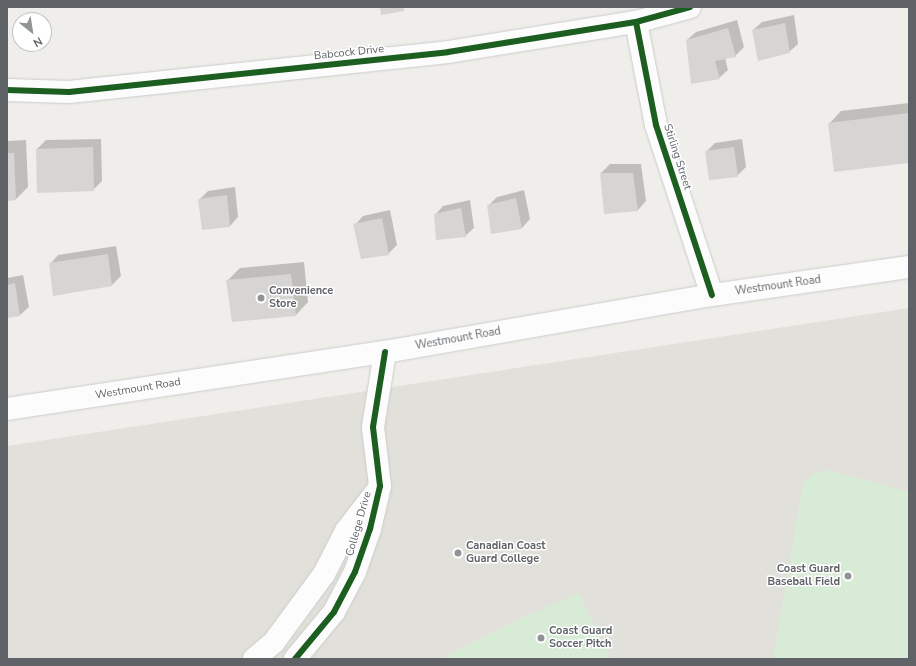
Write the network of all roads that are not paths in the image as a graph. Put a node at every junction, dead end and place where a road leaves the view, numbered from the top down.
1 (690, 7) edge
2 (636, 22) junction
3 (7, 90) edge
4 (909, 267) edge
5 (712, 295) junction
6 (385, 352) junction
7 (7, 409) edge
8 (380, 486) junction
9 (254, 659) edge
10 (295, 659) edge

1 - 2 street, Babcock Drive
2 - 3 street, Babcock Drive
2 - 5 street, Stirling Street
4 - 5 street, Westmount Road
5 - 6 street, Westmount Road
6 - 7 street, Westmount Road
6 - 8 street, College Drive
8 - 9 street, College Drive
8 - 10 street, College Drive

